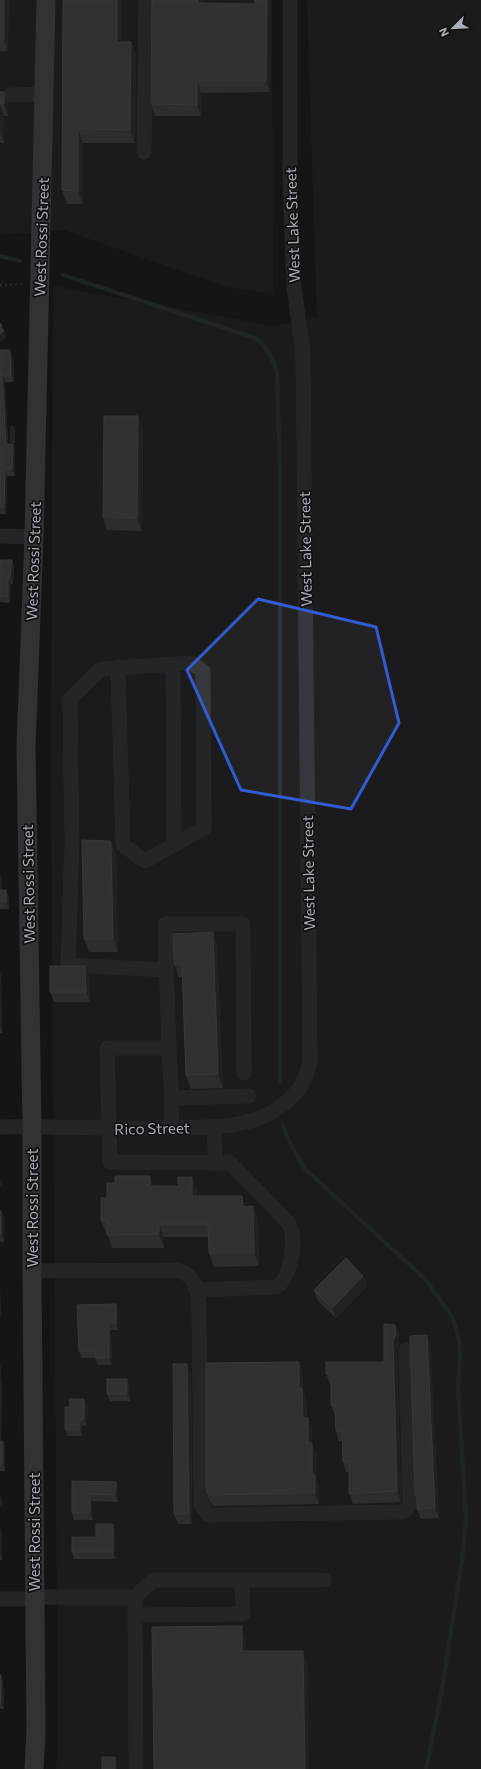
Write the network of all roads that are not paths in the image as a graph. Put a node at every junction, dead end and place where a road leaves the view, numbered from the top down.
1 (46, 0) edge
2 (146, 0) edge
3 (290, 0) edge
4 (45, 94) junction
5 (10, 95) dead end
6 (144, 152) dead end
7 (0, 536) edge
8 (34, 537) junction
9 (172, 664) junction
10 (118, 667) junction
11 (174, 845) junction
12 (166, 970) junction
13 (169, 1048) junction
14 (244, 1073) dead end
15 (295, 1094) joint
16 (249, 1096) dead end
17 (172, 1098) junction
18 (0, 1127) edge
19 (32, 1127) junction
20 (214, 1127) junction
21 (109, 1128) junction
22 (171, 1128) junction
23 (216, 1163) junction
24 (32, 1272) junction
25 (198, 1290) junction
26 (406, 1350) dead end
27 (242, 1580) junction
28 (324, 1580) dead end
29 (135, 1597) junction
30 (34, 1598) junction
31 (0, 1599) edge
32 (135, 1615) junction
33 (34, 1769) edge
34 (136, 1769) edge

1 - 4 main road, West Rossi Street
2 - 6 street
3 - 15 street, West Lake Street
4 - 5 street
4 - 8 main road, West Rossi Street
7 - 8 street
8 - 19 main road, West Rossi Street
9 - 10 street
9 - 11 street
9 - 11 street
10 - 11 street
10 - 12 street
12 - 13 street
12 - 14 street
13 - 17 street
13 - 21 street
15 - 20 street, Rico Street
16 - 17 street
17 - 22 street
18 - 19 street, Rico Street
19 - 21 street, Rico Street
19 - 24 main road, West Rossi Street
20 - 22 street, Rico Street
20 - 23 street
21 - 22 street, Rico Street
21 - 23 street
23 - 25 street
24 - 25 street
24 - 30 main road, West Rossi Street
25 - 26 street
27 - 28 street
27 - 29 street
27 - 32 street
29 - 30 street
29 - 32 street
30 - 31 street
30 - 33 main road, West Rossi Street
32 - 34 street

